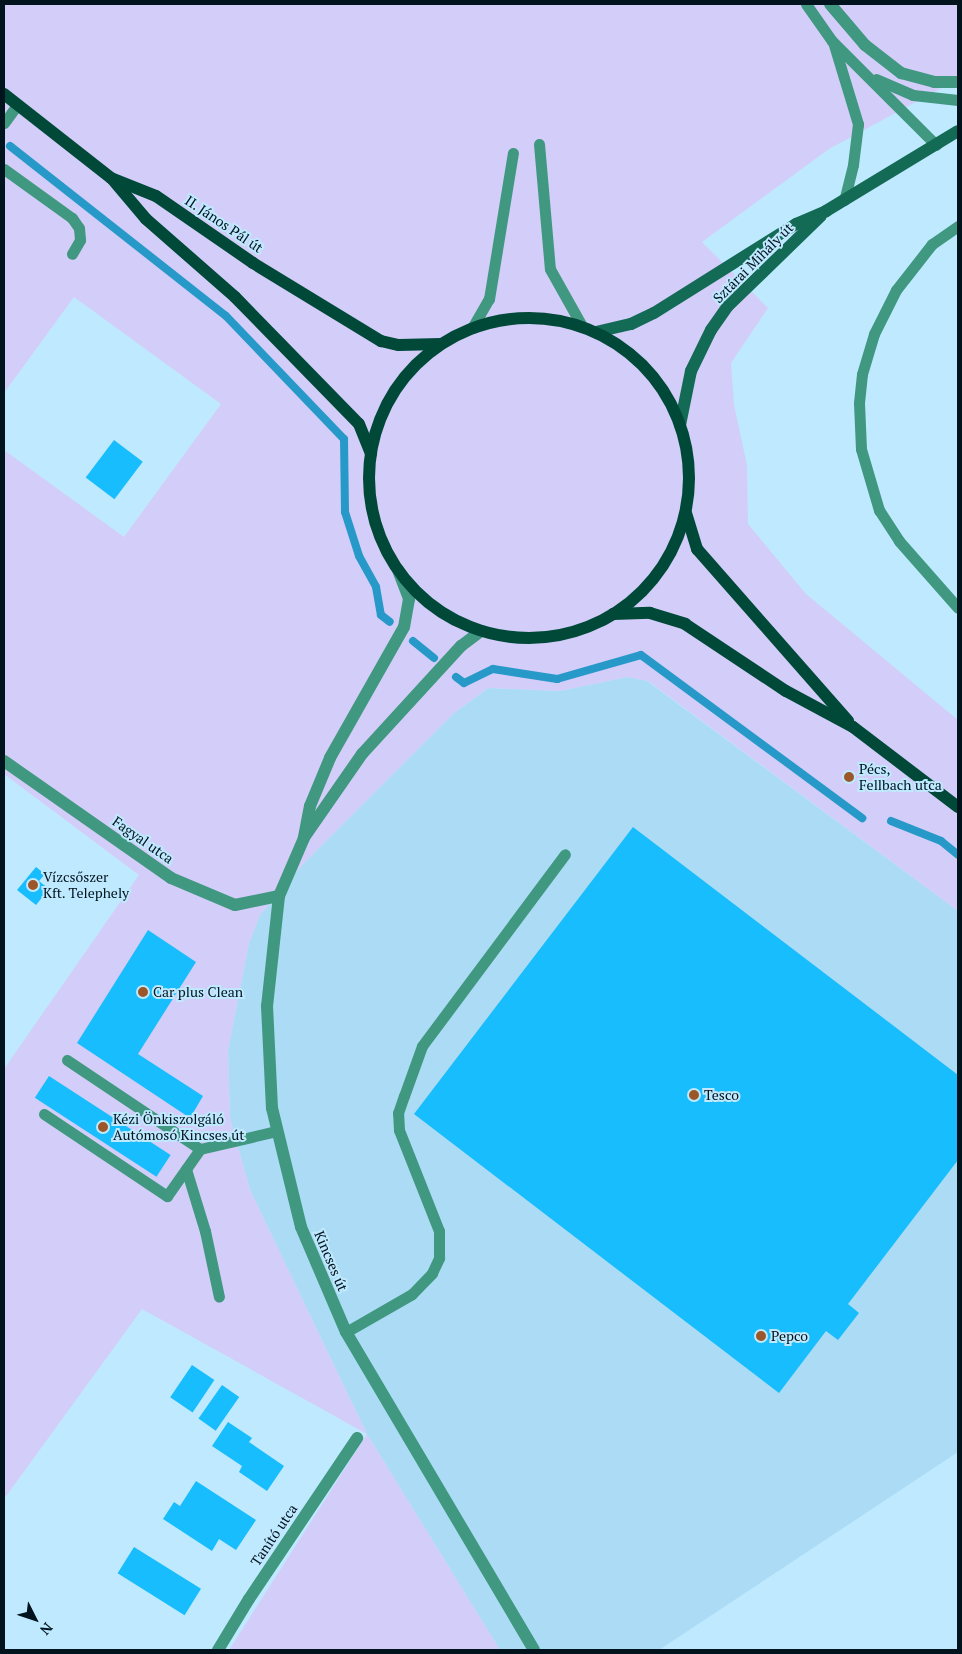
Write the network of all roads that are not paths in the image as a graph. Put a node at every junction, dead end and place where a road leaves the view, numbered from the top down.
1 (806, 4) edge
2 (830, 4) edge
3 (832, 41) junction
4 (860, 68) junction
5 (958, 82) edge
6 (4, 94) edge
7 (958, 100) edge
8 (18, 105) junction
9 (4, 123) edge
10 (958, 131) edge
11 (539, 144) dead end
12 (936, 145) junction
13 (513, 153) dead end
14 (4, 169) edge
15 (111, 178) junction
16 (844, 200) junction
17 (826, 211) junction
18 (958, 226) edge
19 (72, 254) dead end
20 (582, 326) junction
21 (472, 328) junction
22 (596, 332) junction
23 (441, 344) junction
24 (680, 425) junction
25 (370, 454) junction
26 (685, 512) junction
27 (398, 570) junction
28 (958, 608) edge
29 (613, 614) junction
30 (481, 631) junction
31 (853, 727) junction
32 (4, 761) edge
33 (958, 807) edge
34 (304, 838) junction
35 (565, 854) dead end
36 (279, 896) junction
37 (67, 1060) dead end
38 (44, 1114) dead end
39 (277, 1131) junction
40 (200, 1149) junction
41 (186, 1169) junction
42 (219, 1297) dead end
43 (346, 1332) junction
44 (357, 1438) dead end
45 (218, 1650) edge
46 (534, 1650) edge

1 - 3 lane
2 - 5 street
3 - 4 lane
3 - 16 lane
4 - 7 lane
4 - 12 lane
6 - 8 main road, II. János Pál út
8 - 9 lane
8 - 15 main road, II. János Pál út
10 - 12 street, Sztárai Mihály út
11 - 20 lane
12 - 16 street, Sztárai Mihály út
13 - 21 lane
14 - 19 lane
15 - 23 main road, II. János Pál út
15 - 25 main road
16 - 17 street, Sztárai Mihály út
17 - 22 street, Sztárai Mihály út
17 - 24 street, Sztárai Mihály út
18 - 28 lane
20 - 21 main road
20 - 22 main road
21 - 23 main road
22 - 24 main road
23 - 25 main road
24 - 26 main road
25 - 27 main road
26 - 29 main road
26 - 31 main road
27 - 30 main road
27 - 34 street
29 - 30 main road
29 - 31 main road
30 - 34 street
31 - 33 main road
32 - 36 street, Fagyal utca
34 - 36 street, Kincses út
35 - 43 lane
36 - 39 street, Kincses út
37 - 40 lane
38 - 41 lane
39 - 40 lane
39 - 43 street, Kincses út
40 - 41 lane
41 - 42 lane
43 - 46 street, Kincses út
44 - 45 street, Tanító utca

